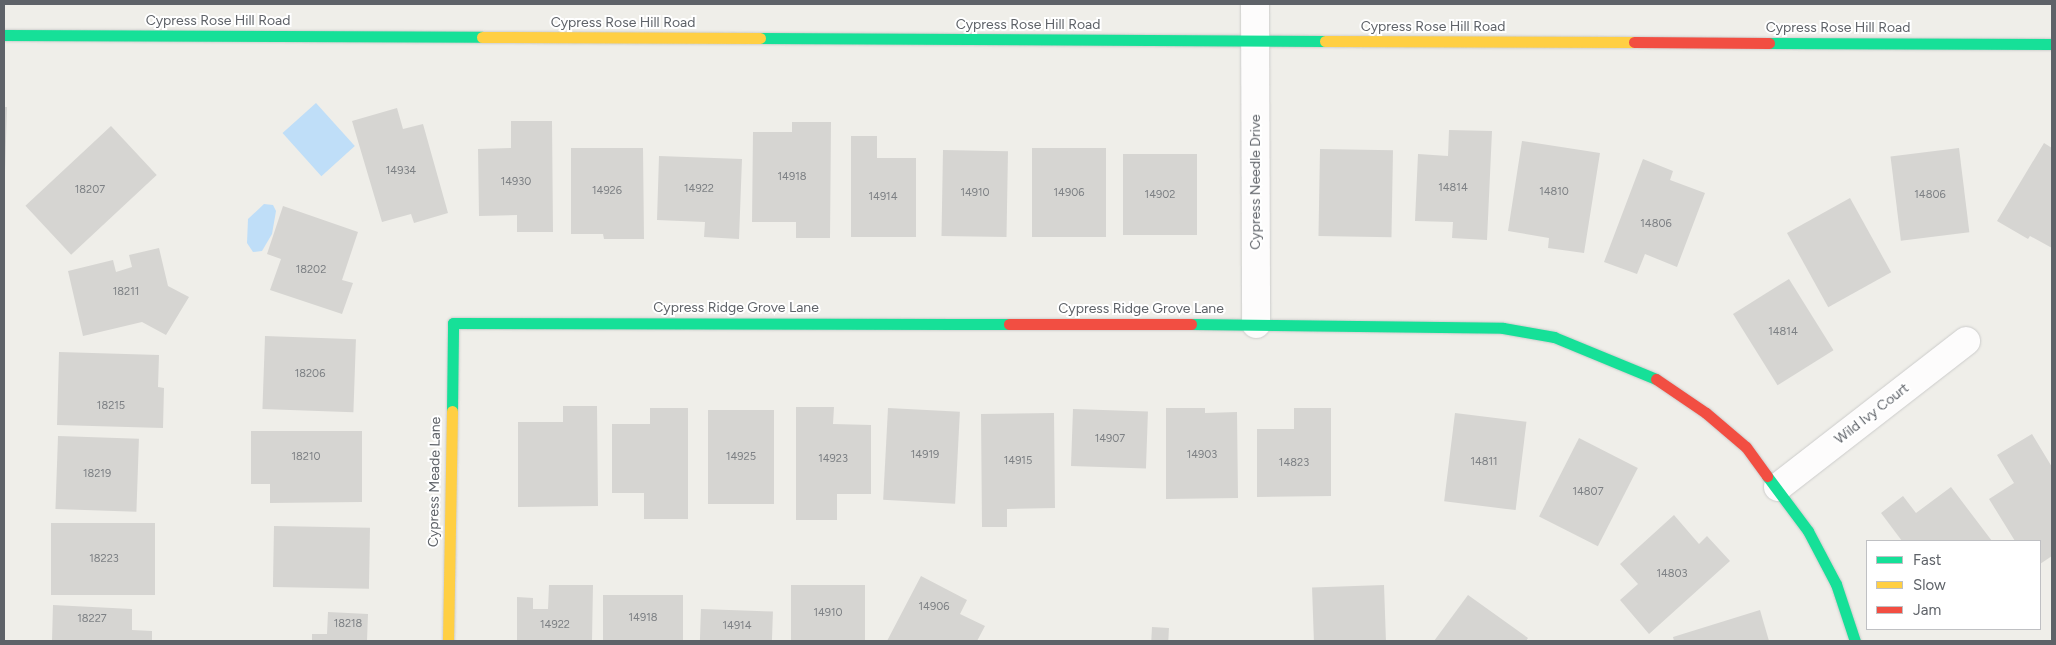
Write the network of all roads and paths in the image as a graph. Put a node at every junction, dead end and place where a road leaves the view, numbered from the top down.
1 (1255, 4) edge
2 (4, 35) edge
3 (1255, 41) junction
4 (2052, 44) edge
5 (453, 323) joint
6 (1256, 324) junction
7 (1966, 341) dead end
8 (1778, 487) junction
9 (448, 641) edge
10 (1855, 641) edge

1 - 3 street, Cypress Needle Drive
2 - 3 main road, Cypress Rose Hill Road
3 - 4 main road, Cypress Rose Hill Road
3 - 6 street, Cypress Needle Drive
5 - 6 main road, Cypress Ridge Grove Lane
5 - 9 main road, Cypress Meade Lane
6 - 8 main road, Cypress Ridge Grove Lane
7 - 8 street, Wild Ivy Court
8 - 10 main road, Cypress Ridge Grove Lane

